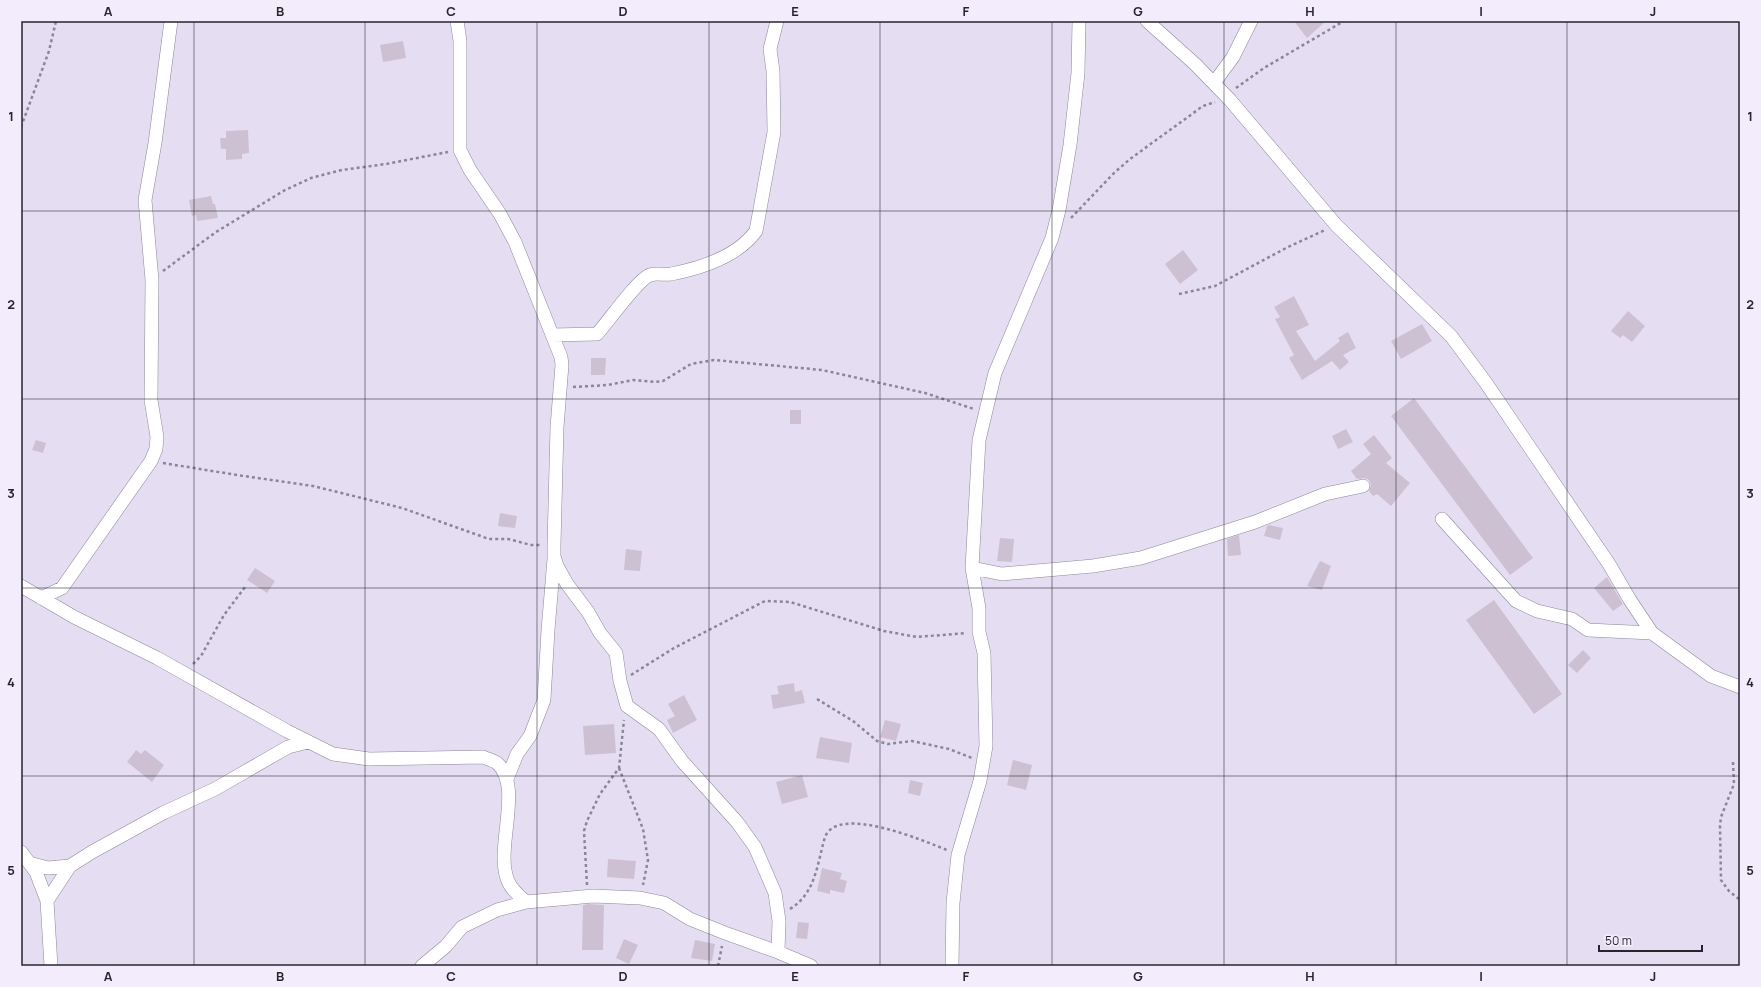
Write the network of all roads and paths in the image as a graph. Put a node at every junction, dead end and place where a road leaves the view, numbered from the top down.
1 (56, 21) edge
2 (171, 21) edge
3 (457, 21) edge
4 (777, 21) edge
5 (1079, 21) edge
6 (1147, 21) edge
7 (1251, 21) edge
8 (1344, 21) edge
9 (1214, 83) junction
10 (1228, 98) junction
11 (21, 127) edge
12 (460, 150) junction
13 (1336, 225) junction
14 (1052, 238) junction
15 (152, 280) junction
16 (1179, 294) dead end
17 (552, 335) junction
18 (560, 388) junction
19 (986, 413) junction
20 (151, 461) junction
21 (1363, 486) dead end
22 (1442, 519) dead end
23 (554, 551) junction
24 (972, 568) junction
25 (21, 586) edge
26 (246, 587) dead end
27 (41, 598) junction
28 (979, 632) junction
29 (1652, 633) junction
30 (185, 673) junction
31 (620, 681) junction
32 (1740, 687) edge
33 (817, 699) dead end
34 (627, 706) junction
35 (308, 742) junction
36 (1732, 762) dead end
37 (983, 763) junction
38 (619, 768) junction
39 (507, 779) junction
40 (21, 852) edge
41 (958, 855) junction
42 (29, 863) junction
43 (70, 866) junction
44 (593, 896) junction
45 (640, 898) junction
46 (1740, 900) edge
47 (47, 901) junction
48 (526, 902) junction
49 (779, 921) junction
50 (725, 933) junction
51 (778, 952) junction
52 (51, 966) edge
53 (422, 966) edge
54 (718, 966) edge
55 (811, 966) edge
56 (952, 966) edge

1 - 11 path
2 - 15 street
3 - 12 street
4 - 17 street
5 - 14 street
6 - 9 street
7 - 9 street
8 - 10 path
9 - 10 street
10 - 13 street
10 - 14 path
12 - 15 path
12 - 17 street
13 - 16 path
13 - 29 street
14 - 19 street
15 - 20 street
17 - 18 street
18 - 19 path
18 - 23 street
19 - 24 street
20 - 23 path
20 - 27 street
21 - 24 street
22 - 29 street
23 - 31 street
23 - 39 street
24 - 28 street
25 - 27 street
26 - 30 path
27 - 30 street
28 - 31 path
28 - 37 street
29 - 32 street
30 - 35 street
31 - 34 street
33 - 37 path
34 - 38 path
34 - 49 street
35 - 39 street
35 - 43 street
36 - 46 path
37 - 41 street
38 - 44 path
38 - 45 path
39 - 48 street
40 - 42 street
41 - 49 path
41 - 56 street
42 - 43 street
42 - 47 street
43 - 47 street
44 - 45 street
44 - 48 street
45 - 50 street
47 - 52 street
48 - 53 street
49 - 51 street
50 - 51 street
50 - 54 path
51 - 55 street

